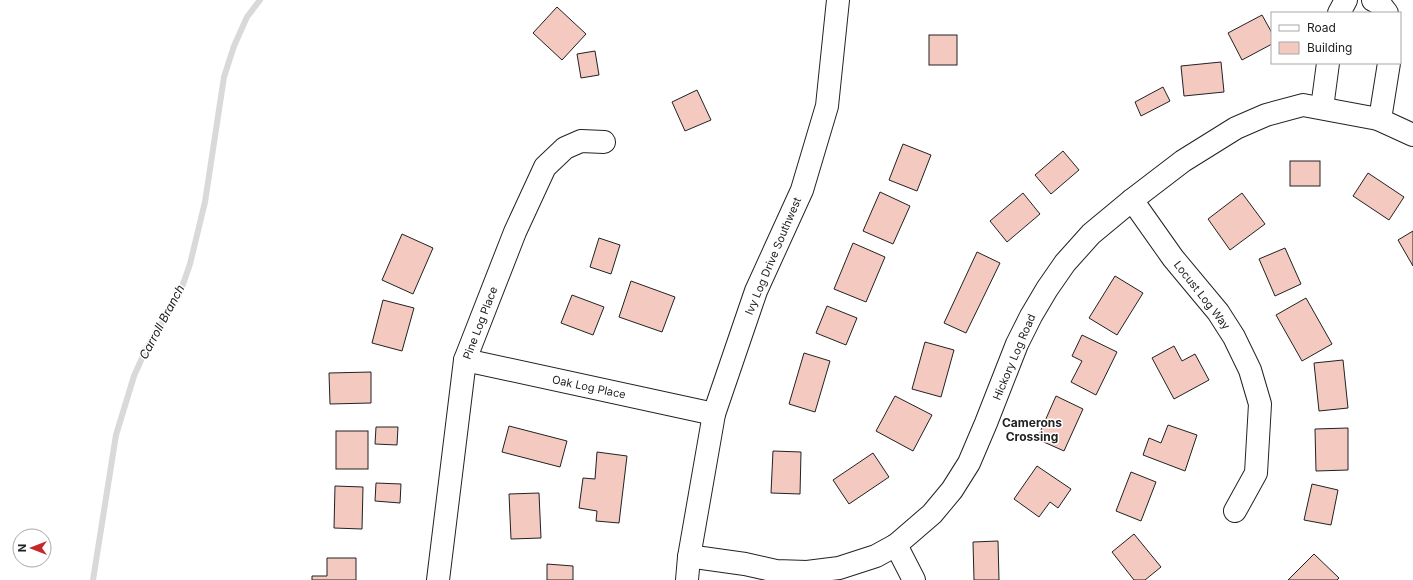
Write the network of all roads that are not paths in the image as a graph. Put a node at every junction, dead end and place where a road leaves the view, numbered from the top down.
1 (838, 0) edge
2 (1346, 0) edge
3 (1373, 0) edge
4 (1340, 12) edge
5 (1385, 12) edge
6 (1328, 64) edge
7 (1389, 64) edge
8 (1322, 108) junction
9 (1378, 118) junction
10 (1413, 135) edge
11 (604, 142) dead end
12 (1132, 200) junction
13 (465, 360) junction
14 (714, 414) junction
15 (1235, 511) dead end
16 (896, 545) junction
17 (689, 557) junction
18 (438, 580) edge
19 (687, 580) edge
20 (914, 580) edge

1 - 14 street, Ivy Log Drive Southwest
2 - 4 street
3 - 5 street
6 - 8 street
7 - 9 street
8 - 9 street, Hickory Log Road
8 - 12 street, Hickory Log Road
9 - 10 street, Hickory Log Road
11 - 13 street, Pine Log Place
12 - 15 street, Locust Log Way
12 - 16 street, Hickory Log Road
13 - 14 street, Oak Log Place
13 - 18 street, Pine Log Place
14 - 17 street, Ivy Log Drive Southwest
16 - 17 street, Hickory Log Road
16 - 20 street
17 - 19 street, Ivy Log Drive Southwest

